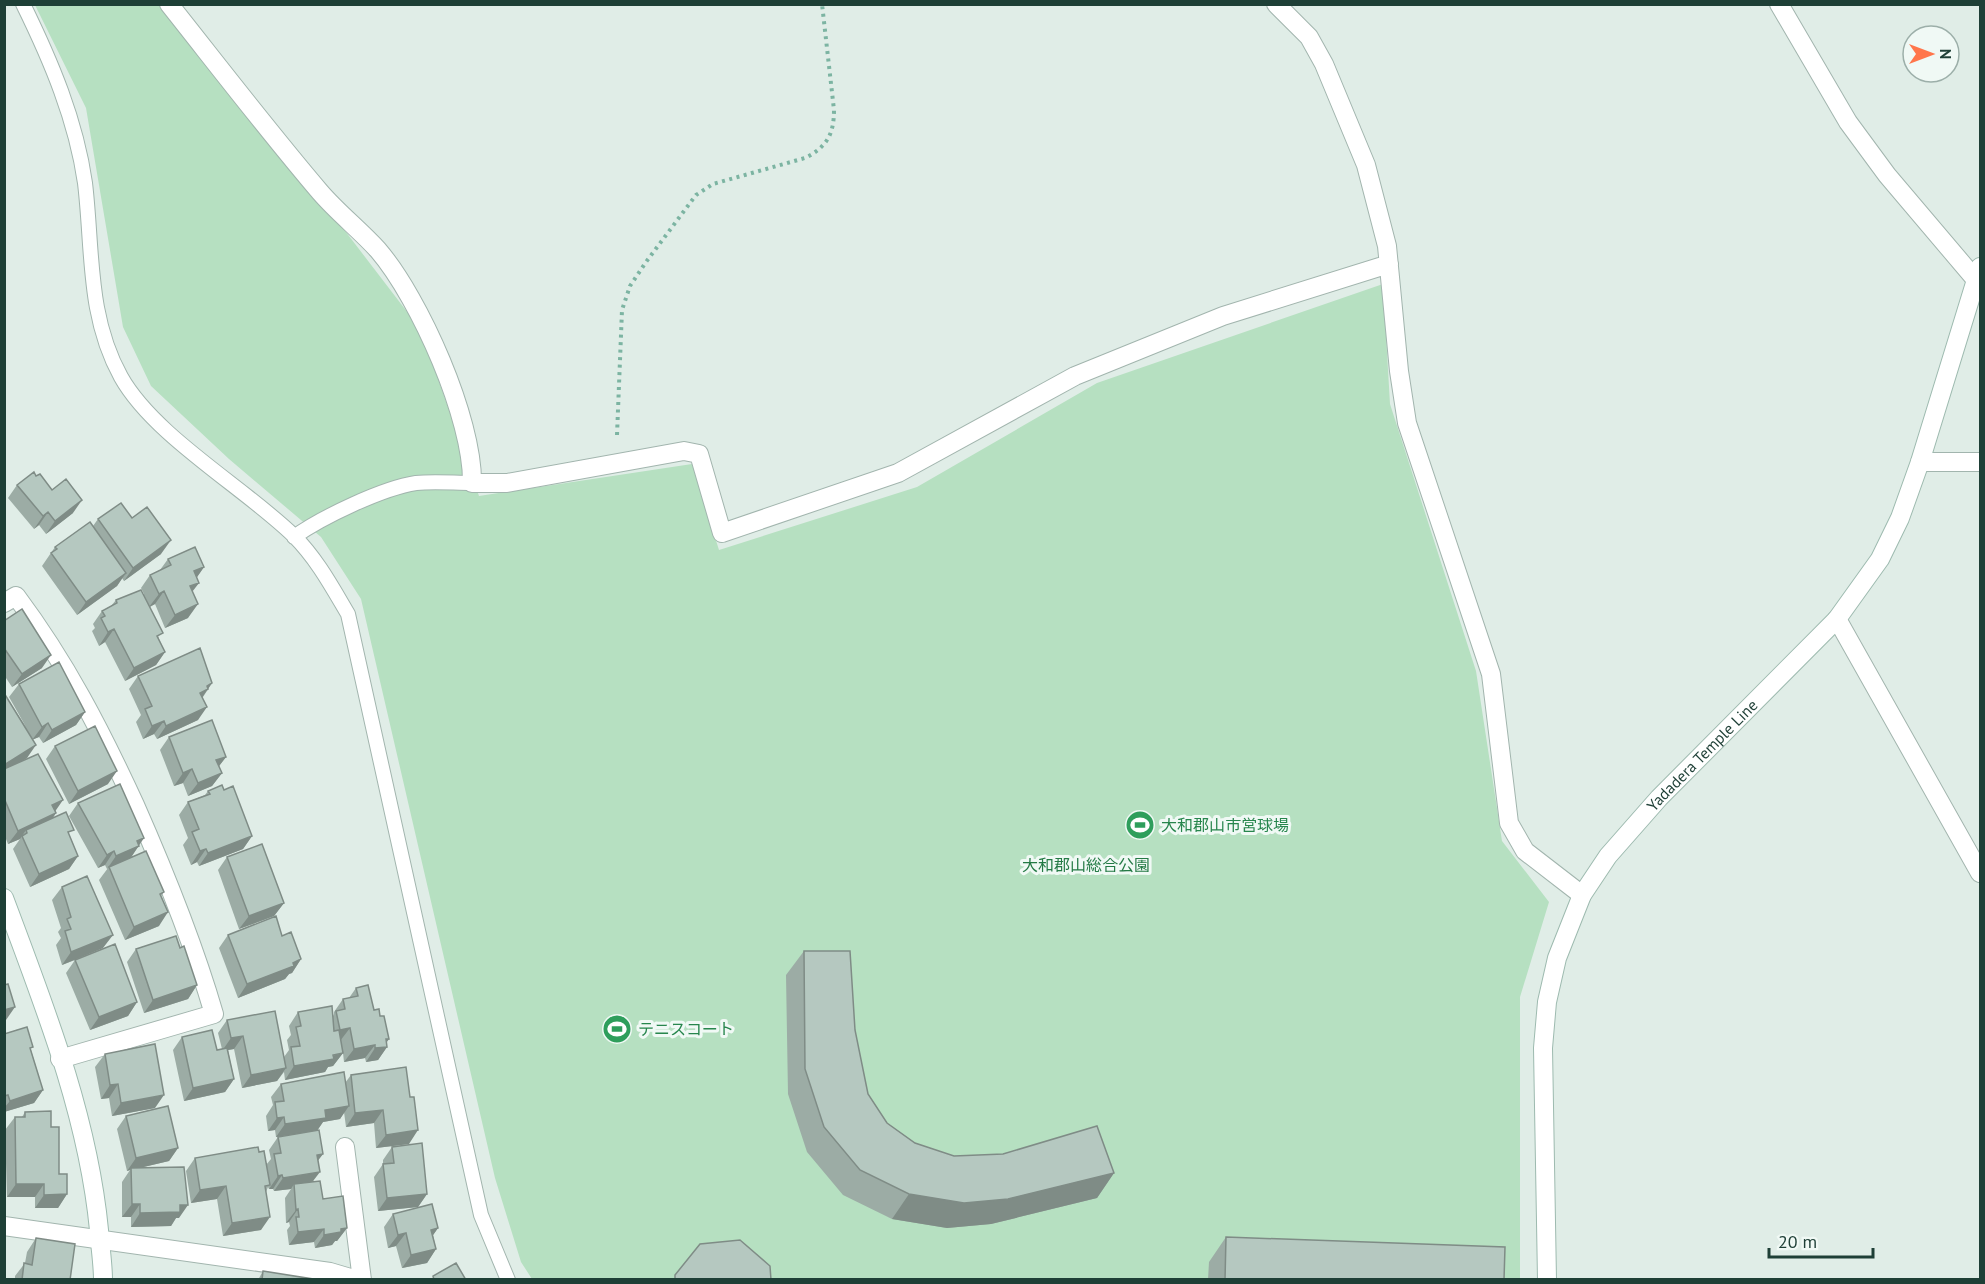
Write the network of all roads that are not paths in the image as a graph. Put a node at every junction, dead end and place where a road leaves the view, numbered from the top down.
1 (22, 4) edge
2 (169, 4) edge
3 (1276, 4) edge
4 (1779, 4) edge
5 (1389, 264) junction
6 (1978, 274) edge
7 (1920, 462) junction
8 (1980, 462) edge
9 (472, 483) junction
10 (294, 537) junction
11 (4, 603) edge
12 (1837, 619) junction
13 (1980, 873) edge
14 (1582, 895) junction
15 (4, 898) edge
16 (60, 1059) junction
17 (345, 1147) dead end
18 (4, 1226) edge
19 (99, 1240) junction
20 (103, 1280) edge
21 (357, 1280) edge
22 (362, 1280) edge
23 (508, 1280) edge
24 (1547, 1280) edge

1 - 10 lane
2 - 9 street
3 - 5 street
4 - 6 street
5 - 9 street
5 - 14 street
6 - 7 street, Yadadera Temple Line
7 - 8 street
7 - 12 street, Yadadera Temple Line
9 - 10 lane
10 - 23 lane
11 - 16 street
12 - 13 street
12 - 14 street, Yadadera Temple Line
14 - 24 street, Yadadera Temple Line
15 - 16 street
16 - 19 street
17 - 22 street
18 - 19 street
19 - 20 street
19 - 21 street

